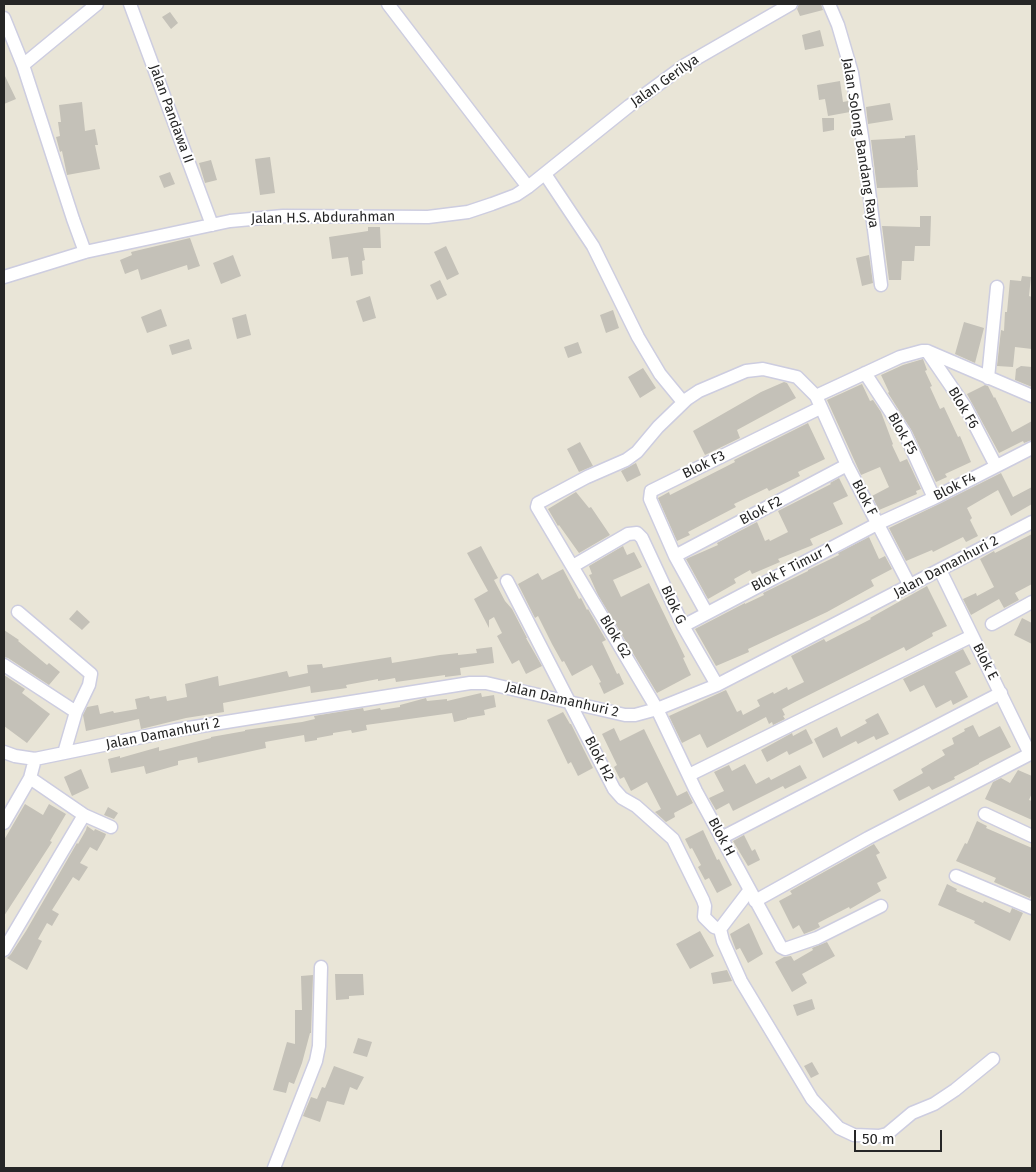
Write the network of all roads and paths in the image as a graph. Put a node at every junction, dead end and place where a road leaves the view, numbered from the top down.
1 (97, 4) edge
2 (130, 4) edge
3 (388, 4) edge
4 (791, 4) edge
5 (829, 4) edge
6 (4, 18) edge
7 (23, 65) junction
8 (546, 173) junction
9 (528, 187) junction
10 (212, 225) junction
11 (85, 252) junction
12 (4, 277) edge
13 (881, 285) dead end
14 (998, 287) dead end
15 (927, 351) junction
16 (865, 373) junction
17 (988, 378) junction
18 (1032, 396) edge
19 (683, 402) junction
20 (818, 402) junction
21 (1032, 448) edge
22 (847, 465) junction
23 (996, 466) junction
24 (934, 498) junction
25 (1032, 522) edge
26 (877, 524) junction
27 (675, 556) junction
28 (573, 566) junction
29 (940, 570) junction
30 (507, 581) dead end
31 (910, 586) junction
32 (1030, 606) edge
33 (18, 612) dead end
34 (706, 612) junction
35 (992, 624) dead end
36 (683, 626) junction
37 (972, 636) junction
38 (4, 665) edge
39 (717, 685) junction
40 (1001, 693) junction
41 (569, 702) junction
42 (657, 709) junction
43 (76, 712) junction
44 (4, 752) edge
45 (58, 754) junction
46 (1031, 755) edge
47 (35, 759) junction
48 (688, 775) junction
49 (30, 778) junction
50 (985, 814) dead end
51 (84, 815) junction
52 (4, 823) edge
53 (111, 827) dead end
54 (1032, 836) edge
55 (720, 838) junction
56 (956, 876) dead end
57 (752, 896) junction
58 (881, 906) dead end
59 (1032, 908) edge
60 (720, 929) junction
61 (4, 949) edge
62 (321, 967) dead end
63 (993, 1059) dead end
64 (274, 1168) edge

1 - 7 street
2 - 10 street, Jalan Pandawa II
3 - 9 street
4 - 8 street, Jalan Gerilya
5 - 13 street, Jalan Solong Bandang Raya
6 - 7 street
7 - 11 street
8 - 9 street, Jalan H.S. Abdurahman
8 - 19 street
9 - 10 street, Jalan H.S. Abdurahman
10 - 11 street, Jalan H.S. Abdurahman
11 - 12 street, Jalan H.S. Abdurahman
14 - 17 street
15 - 16 street
15 - 17 street
15 - 23 street, Blok F6
16 - 20 street
16 - 24 street, Blok F5
17 - 18 street
19 - 20 street, Blok F
19 - 28 street, Blok G2
20 - 22 street, Blok F
20 - 27 street, Blok F3
21 - 23 street, Blok F4
22 - 26 street, Blok F
22 - 27 street, Blok F2
23 - 24 street, Blok F4
24 - 26 street, Blok F4
25 - 29 street, Jalan Damanhuri 2
26 - 31 street, Blok F
26 - 34 street, Blok F Timur 1
27 - 34 street
28 - 36 street, Blok G
28 - 42 street, Blok G2
29 - 31 street, Jalan Damanhuri 2
29 - 37 street, Blok E
30 - 41 street, Blok H2
31 - 39 street, Jalan Damanhuri 2
32 - 35 street
33 - 43 street
34 - 36 street, Blok F Timur 1
36 - 39 street, Blok G
37 - 40 street, Blok E
37 - 48 street
38 - 43 street
39 - 42 street, Jalan Damanhuri 2
40 - 46 street, Blok E
40 - 55 street
41 - 42 street, Jalan Damanhuri 2
41 - 45 street, Jalan Damanhuri 2
41 - 60 street, Blok H2
42 - 48 street, Blok H
43 - 45 street
44 - 47 street
45 - 47 street, Jalan Damanhuri 2
46 - 57 street
47 - 49 street
48 - 55 street, Blok H
49 - 51 street
49 - 52 street
50 - 54 street
51 - 53 street
51 - 61 street
55 - 57 street, Blok H
56 - 59 street
57 - 58 street, Blok H
57 - 60 street
60 - 63 street
62 - 64 street

